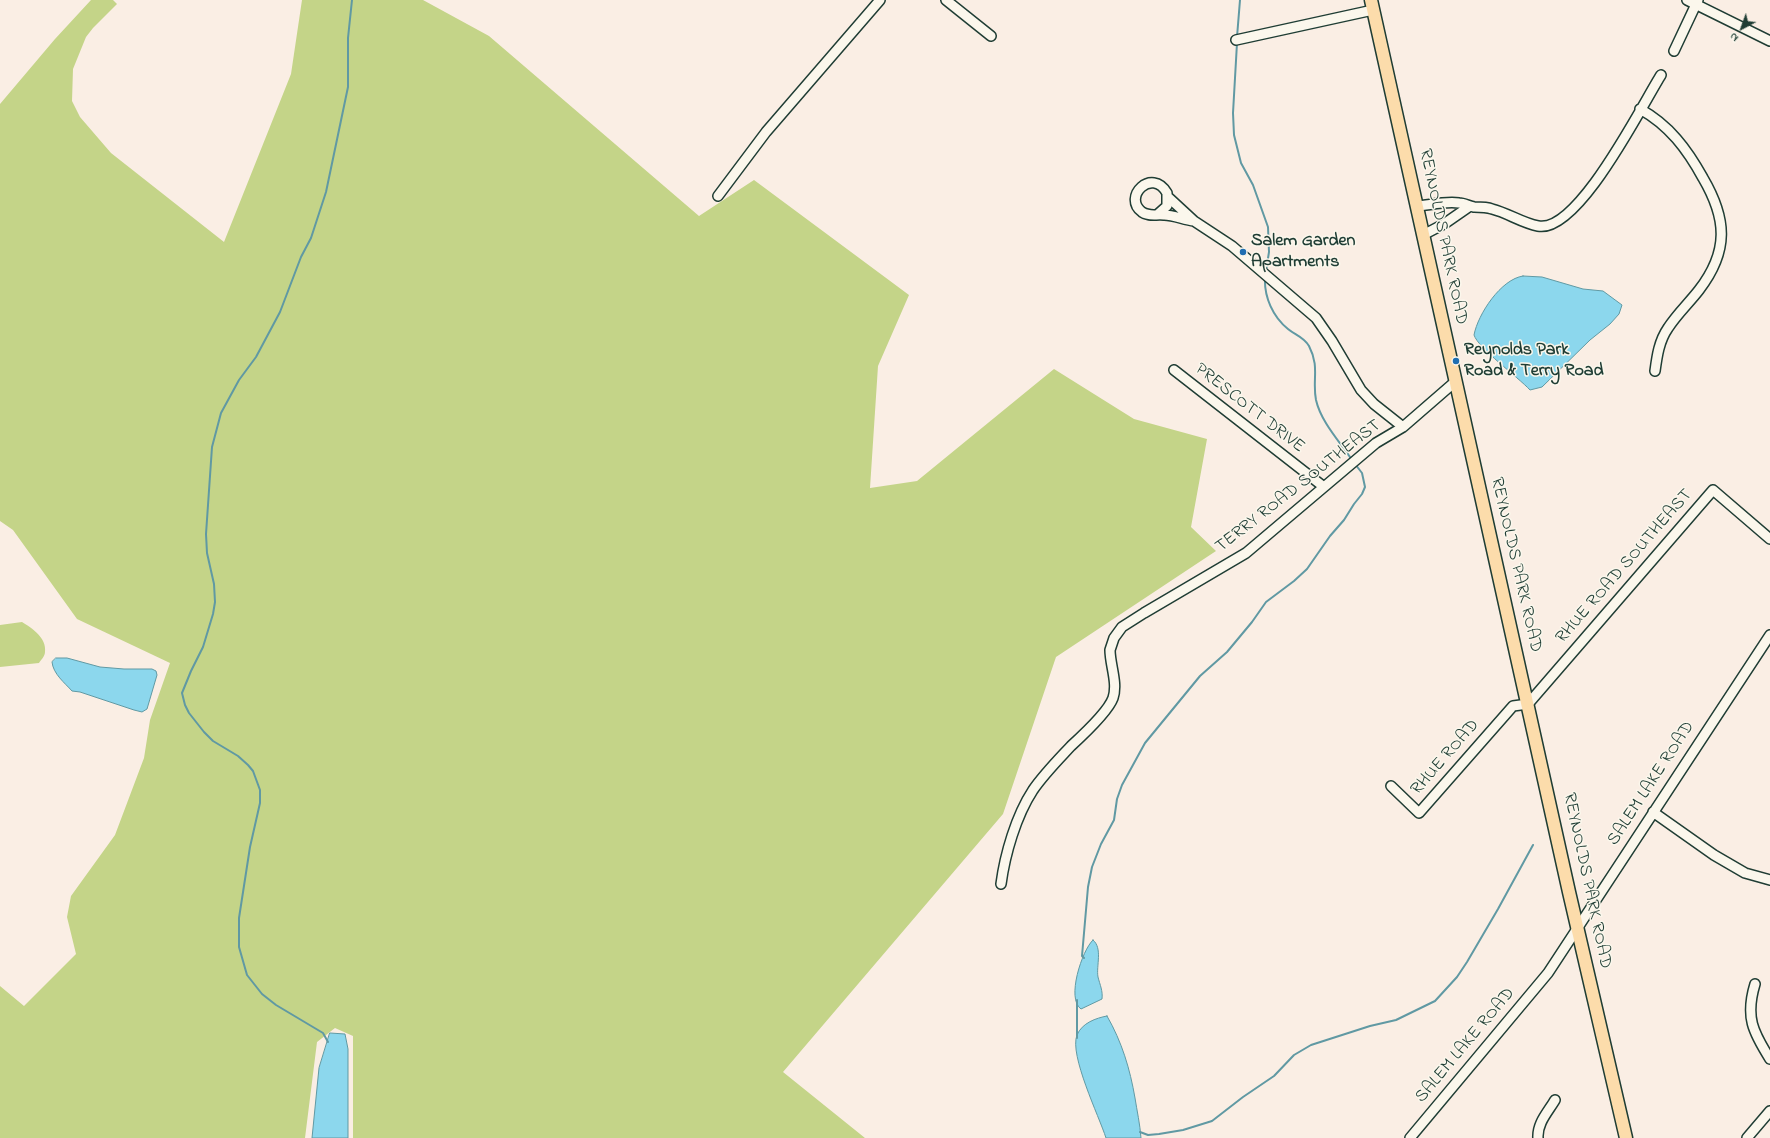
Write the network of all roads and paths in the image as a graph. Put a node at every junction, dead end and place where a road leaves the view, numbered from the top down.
1 (880, 0) edge
2 (946, 0) edge
3 (1694, 1) edge
4 (1372, 5) edge
5 (991, 36) dead end
6 (1236, 40) dead end
7 (1770, 41) edge
8 (1674, 51) dead end
9 (1661, 75) dead end
10 (1640, 109) junction
11 (718, 196) dead end
12 (1168, 197) junction
13 (1417, 206) junction
14 (1470, 206) junction
15 (1158, 214) junction
16 (1194, 221) junction
17 (1424, 236) junction
18 (1174, 370) dead end
19 (1655, 371) dead end
20 (1456, 381) junction
21 (1403, 427) junction
22 (1324, 487) junction
23 (1770, 539) edge
24 (1770, 635) edge
25 (1528, 704) junction
26 (1391, 786) dead end
27 (1653, 812) junction
28 (1770, 880) edge
29 (1001, 884) dead end
30 (1577, 927) junction
31 (1755, 984) dead end
32 (1770, 1059) edge
33 (1555, 1100) dead end
34 (1770, 1111) edge
35 (1410, 1138) edge
36 (1538, 1138) edge
37 (1626, 1138) edge
38 (1747, 1138) edge

1 - 11 street
2 - 5 street
3 - 7 street
3 - 8 street
4 - 6 street
4 - 13 main road, REYNOLDS PARK ROAD
9 - 10 street
10 - 14 street
10 - 19 street
12 - 15 street
12 - 15 street
12 - 16 street
13 - 14 street
13 - 17 main road, REYNOLDS PARK ROAD
14 - 17 street
15 - 16 street
16 - 21 street
17 - 20 main road, REYNOLDS PARK ROAD
18 - 22 street, PRESCOTT DRIVE
20 - 21 street, TERRY ROAD SOUTHEAST
20 - 25 main road, REYNOLDS PARK ROAD
21 - 22 street, TERRY ROAD SOUTHEAST
22 - 29 street, TERRY ROAD SOUTHEAST
23 - 25 street, RHUE ROAD SOUTHEAST
24 - 27 street, SALEM LAKE ROAD
25 - 26 street, RHUE ROAD
25 - 30 main road, REYNOLDS PARK ROAD
27 - 28 street
27 - 30 street, SALEM LAKE ROAD
30 - 35 street, SALEM LAKE ROAD
30 - 37 main road, REYNOLDS PARK ROAD
31 - 32 street
33 - 36 street
34 - 38 street

